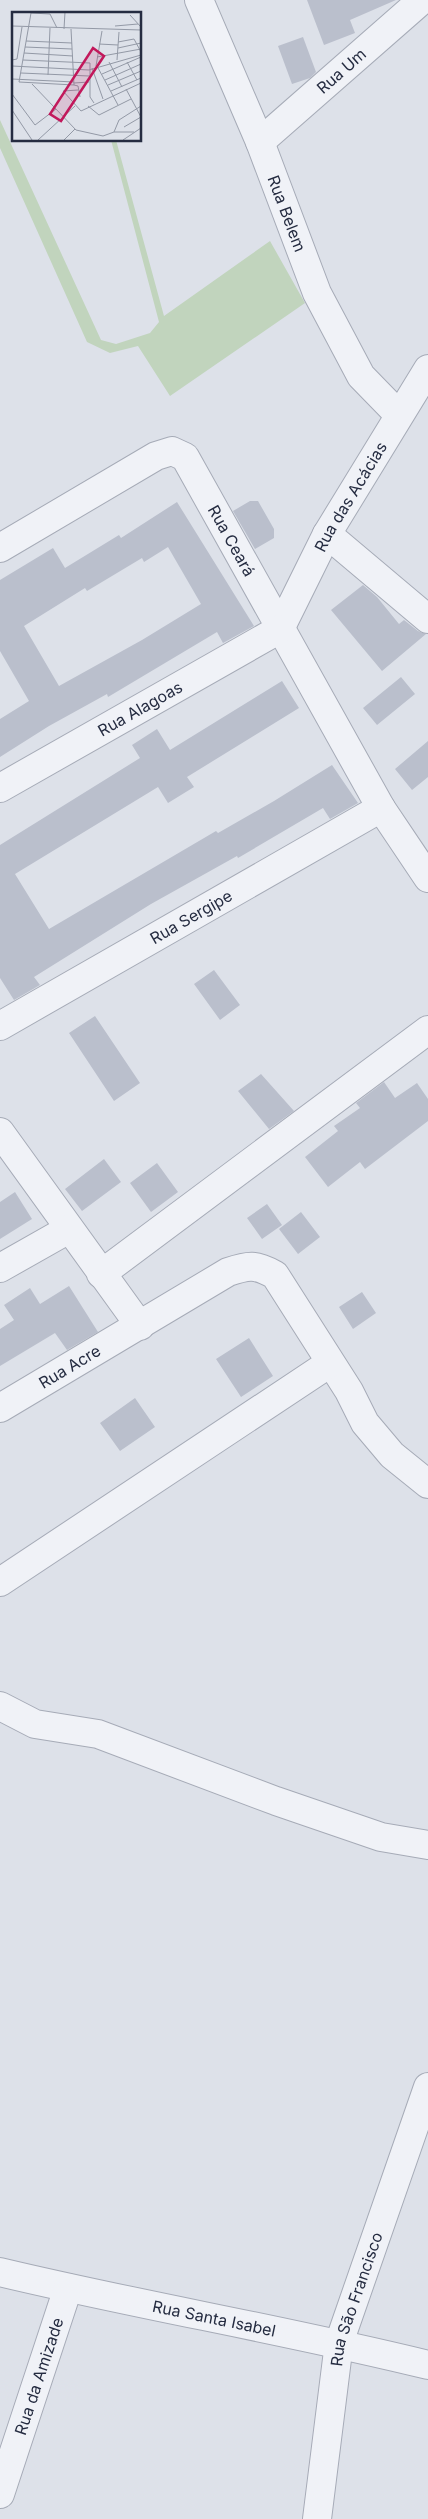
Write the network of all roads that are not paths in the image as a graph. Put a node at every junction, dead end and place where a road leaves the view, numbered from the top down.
1 (199, 0) edge
2 (422, 0) edge
3 (260, 142) junction
4 (425, 379) edge
5 (398, 414) junction
6 (327, 534) junction
7 (0, 548) edge
8 (428, 619) edge
9 (280, 630) junction
10 (0, 788) edge
11 (381, 808) junction
12 (420, 850) edge
13 (428, 878) edge
14 (0, 1026) edge
15 (428, 1030) edge
16 (0, 1132) edge
17 (68, 1229) junction
18 (0, 1268) edge
19 (101, 1274) junction
20 (140, 1326) junction
21 (330, 1363) junction
22 (0, 1408) edge
23 (428, 1484) edge
24 (0, 1582) edge
25 (0, 1706) edge
26 (428, 1845) edge
27 (428, 2087) edge
28 (0, 2272) edge
29 (68, 2288) junction
30 (339, 2343) junction
31 (428, 2365) edge
32 (0, 2494) edge
33 (317, 2519) edge

1 - 3 street, Rua Belem
2 - 3 street, Rua Um
3 - 5 street, Rua Belem
4 - 5 street, Rua das Acácias
5 - 6 street, Rua das Acácias
6 - 8 street
6 - 9 street, Rua das Acácias
7 - 9 street, Rua Ceará
9 - 10 street, Rua Alagoas
9 - 11 street, Rua Ceará
11 - 12 street, Rua Ceará
11 - 14 street, Rua Sergipe
12 - 13 street, Rua Ceará
15 - 19 street
16 - 17 street
17 - 18 street
17 - 19 street
19 - 20 street
20 - 21 street, Rua Acre
20 - 22 street, Rua Acre
21 - 23 street, Rua Acre
21 - 24 street
25 - 26 street
27 - 30 street, Rua São Francisco
28 - 29 street, Rua Santa Isabel
29 - 30 street, Rua Santa Isabel
29 - 32 street, Rua da Amizade
30 - 31 street, Rua Santa Isabel
30 - 33 street, Rua São Francisco

